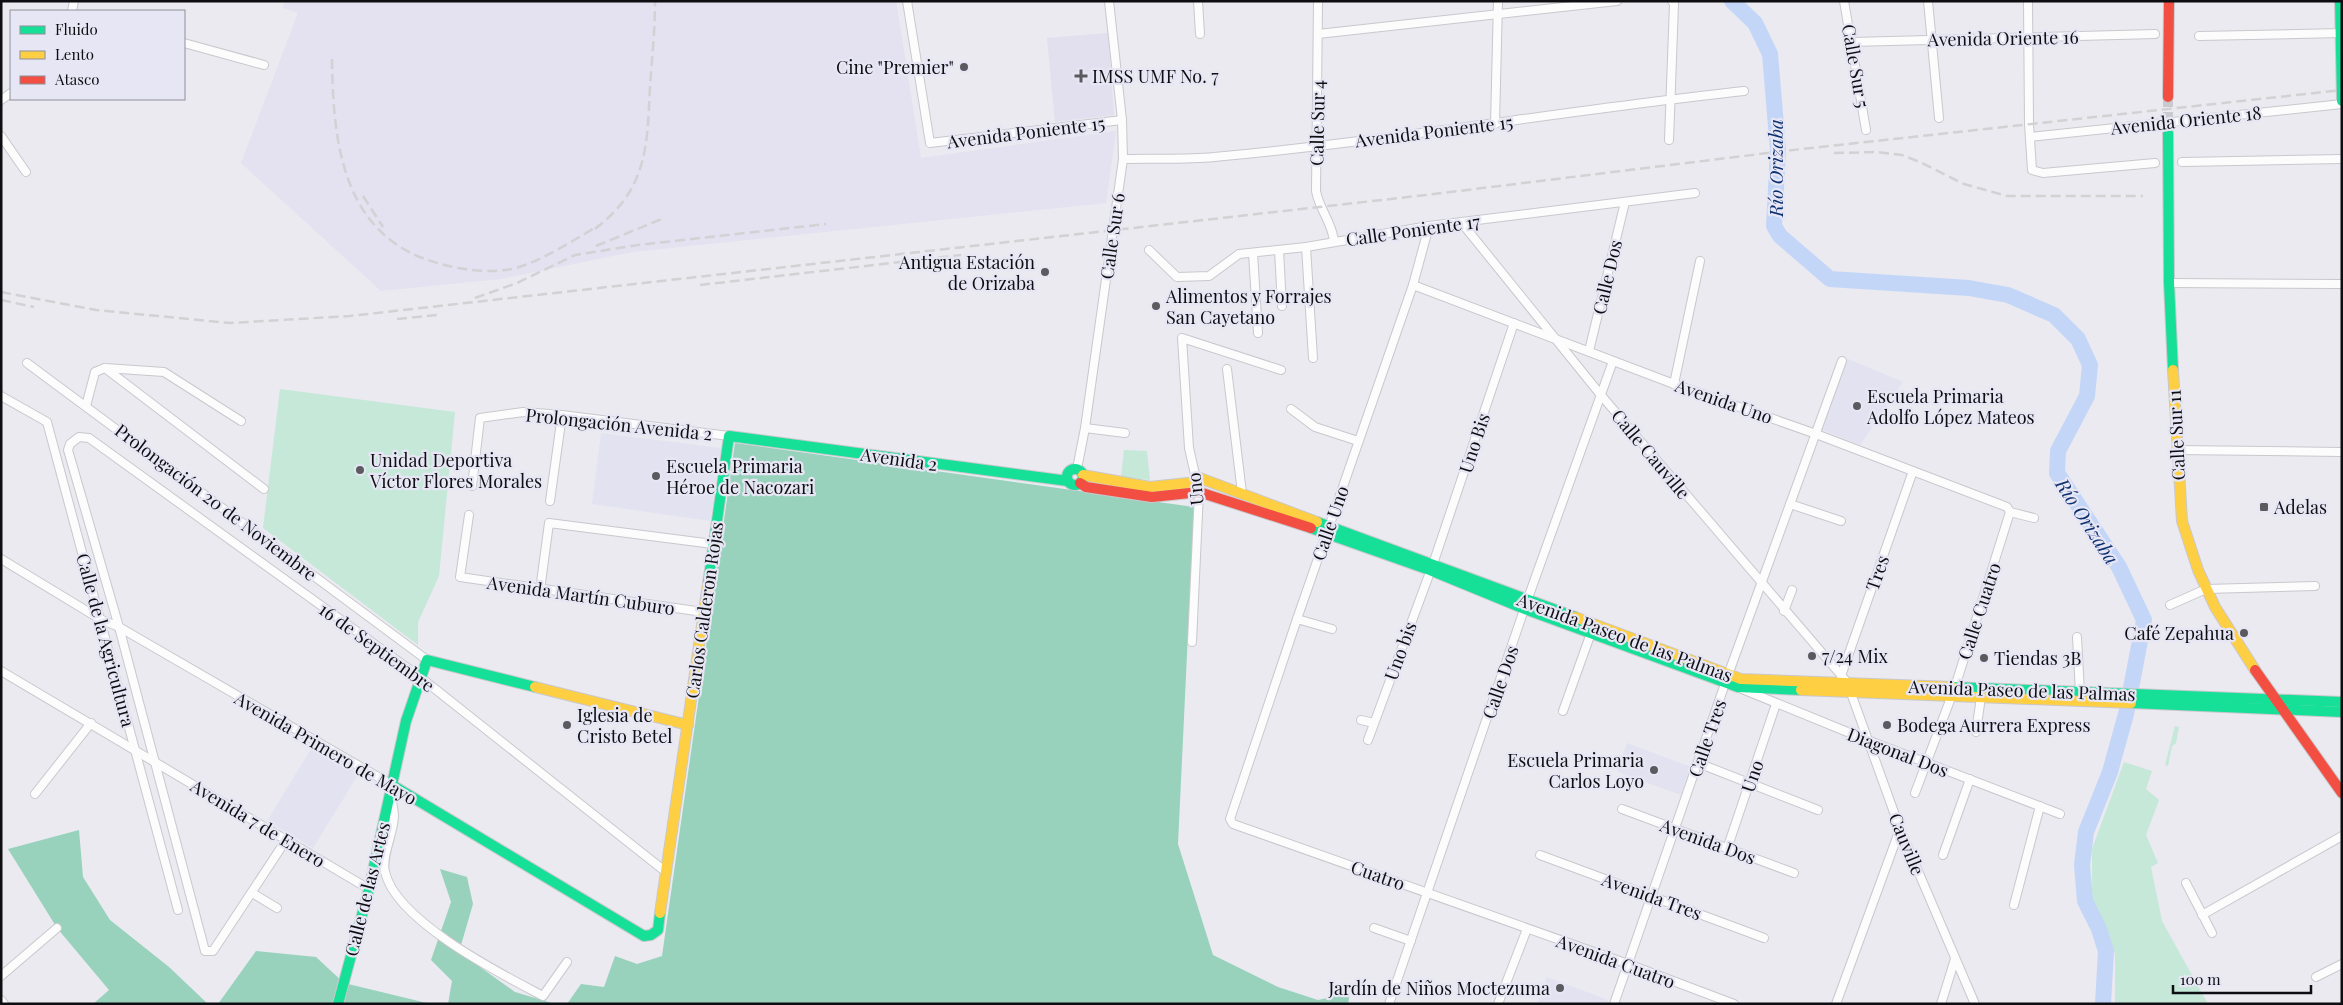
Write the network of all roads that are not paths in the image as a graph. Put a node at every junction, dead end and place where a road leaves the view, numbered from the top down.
1 (907, 1) edge
2 (1109, 1) edge
3 (1198, 1) edge
4 (1318, 1) edge
5 (1498, 1) edge
6 (1618, 1) edge
7 (1672, 1) edge
8 (1844, 1) edge
9 (1928, 1) edge
10 (2028, 1) edge
11 (2169, 1) edge
12 (2340, 1) edge
13 (1498, 13) junction
14 (2341, 33) edge
15 (1200, 34) dead end
16 (1318, 34) junction
17 (2155, 34) dead end
18 (2199, 36) dead end
19 (2028, 37) junction
20 (1932, 40) junction
21 (1852, 42) junction
22 (185, 43) edge
23 (264, 65) dead end
24 (2341, 84) edge
25 (1744, 91) dead end
26 (2168, 97) tunnel mouth
27 (1670, 99) junction
28 (2342, 103) edge
29 (1939, 118) dead end
30 (1122, 120) junction
31 (1495, 124) junction
32 (1866, 130) dead end
33 (2168, 133) tunnel mouth
34 (2030, 134) junction
35 (1, 136) edge
36 (1669, 140) dead end
37 (1316, 145) junction
38 (1123, 159) junction
39 (2342, 159) edge
40 (2182, 162) dead end
41 (2154, 163) dead end
42 (26, 172) dead end
43 (1695, 192) dead end
44 (1625, 202) junction
45 (1461, 222) junction
46 (1429, 226) junction
47 (1334, 241) junction
48 (1306, 248) junction
49 (1149, 250) dead end
50 (1278, 250) junction
51 (1253, 252) junction
52 (1700, 261) dead end
53 (2169, 283) junction
54 (2342, 284) edge
55 (1413, 286) junction
56 (1282, 306) dead end
57 (1514, 323) junction
58 (1258, 333) dead end
59 (1553, 338) junction
60 (1589, 352) junction
61 (1312, 358) dead end
62 (1842, 360) dead end
63 (1613, 361) junction
64 (28, 363) dead end
65 (105, 368) junction
66 (1227, 369) dead end
67 (1281, 370) dead end
68 (1674, 384) junction
69 (1600, 394) junction
70 (1, 396) edge
71 (86, 406) junction
72 (1291, 409) dead end
73 (562, 415) junction
74 (241, 421) dead end
75 (1085, 428) junction
76 (1126, 433) dead end
77 (1816, 434) junction
78 (729, 436) junction
79 (79, 437) joint
80 (1358, 441) junction
81 (2176, 450) junction
82 (2342, 452) edge
83 (1914, 471) junction
84 (1080, 476) junction
85 (1068, 481) junction
86 (472, 486) dead end
87 (1198, 487) junction
88 (264, 489) dead end
89 (1242, 493) junction
90 (550, 501) dead end
91 (1790, 504) junction
92 (2010, 512) junction
93 (469, 515) dead end
94 (2034, 518) dead end
95 (1841, 521) dead end
96 (1328, 530) junction
97 (713, 544) junction
98 (1, 558) edge
99 (1432, 567) junction
100 (1762, 585) junction
101 (2316, 586) dead end
102 (2206, 589) junction
103 (540, 590) junction
104 (1792, 590) dead end
105 (1526, 605) junction
106 (2170, 605) dead end
107 (1784, 611) junction
108 (703, 612) junction
109 (1297, 620) junction
110 (106, 621) junction
111 (119, 627) junction
112 (1332, 629) dead end
113 (1591, 633) junction
114 (2077, 637) dead end
115 (1192, 642) dead end
116 (427, 660) junction
117 (1, 671) edge
118 (420, 677) junction
119 (1727, 680) junction
120 (1846, 683) junction
121 (1738, 687) junction
122 (1952, 691) junction
123 (2080, 693) junction
124 (1981, 697) junction
125 (2110, 698) junction
126 (2138, 699) junction
127 (2278, 700) junction
128 (2342, 702) edge
129 (1776, 704) junction
130 (2285, 710) junction
131 (1564, 711) dead end
132 (2342, 712) edge
133 (1361, 720) dead end
134 (91, 723) junction
135 (1374, 723) junction
136 (688, 725) junction
137 (1976, 732) dead end
138 (1368, 740) dead end
139 (1867, 740) junction
140 (138, 751) junction
141 (150, 758) junction
142 (1926, 762) junction
143 (1698, 763) junction
144 (1970, 779) junction
145 (1750, 782) junction
146 (391, 789) junction
147 (2342, 792) edge
148 (1915, 793) dead end
149 (36, 794) dead end
150 (2040, 806) junction
151 (1622, 809) dead end
152 (1818, 810) dead end
153 (2060, 814) dead end
154 (1230, 819) joint
155 (1900, 829) junction
156 (1675, 830) junction
157 (2342, 836) edge
158 (286, 840) junction
159 (1727, 849) junction
160 (1540, 855) dead end
161 (1943, 855) dead end
162 (666, 872) junction
163 (1794, 873) dead end
164 (2186, 883) dead end
165 (369, 889) junction
166 (1428, 892) junction
167 (252, 893) junction
168 (1653, 896) junction
169 (2014, 905) dead end
170 (277, 908) dead end
171 (178, 910) dead end
172 (2202, 915) junction
173 (57, 928) dead end
174 (1374, 928) dead end
175 (1527, 929) junction
176 (2212, 933) dead end
177 (651, 935) joint
178 (1764, 938) dead end
179 (1411, 941) junction
180 (1955, 959) junction
181 (567, 962) dead end
182 (1628, 964) junction
183 (2342, 964) edge
184 (1, 976) edge
185 (2316, 977) dead end
186 (1, 1000) edge
187 (4, 1004) edge
188 (338, 1004) edge
189 (1389, 1004) edge
190 (1498, 1004) edge
191 (1614, 1004) edge
192 (1734, 1004) edge
193 (1836, 1004) edge
194 (1941, 1004) edge
195 (1975, 1004) edge

1 - 30 street, Avenida Poniente 15
2 - 30 street, Calle Sur 6
3 - 15 street
4 - 16 street, Calle Sur 4
5 - 13 street
6 - 13 street
7 - 27 street
8 - 21 street, Calle Sur 5
9 - 20 street
10 - 19 street
11 - 26 street
12 - 14 street
13 - 16 street
13 - 31 street
14 - 18 street
14 - 24 street
16 - 37 street, Calle Sur 4
17 - 19 street, Avenida Oriente 16
19 - 20 street, Avenida Oriente 16
19 - 34 street
20 - 21 street, Avenida Oriente 16
20 - 29 street
21 - 32 street, Calle Sur 5
22 - 23 street
24 - 28 street
25 - 27 street, Avenida Poniente 15
27 - 31 street, Avenida Poniente 15
27 - 36 street
28 - 34 street, Avenida Oriente 18
30 - 38 street, Calle Sur 6
31 - 37 street, Avenida Poniente 15
33 - 53 street, Calle Sur 11
34 - 41 street
35 - 42 street
37 - 38 street, Avenida Poniente 15
37 - 47 street, Calle Sur 4
38 - 75 street, Calle Sur 6
39 - 40 street
43 - 44 street, Calle Poniente 17
44 - 45 street, Calle Poniente 17
44 - 60 street, Calle Dos
45 - 46 street, Calle Poniente 17
45 - 59 street, Calle Cauville
46 - 47 street, Calle Poniente 17
46 - 55 street, Calle Uno
47 - 48 street, Calle Poniente 17
48 - 50 street, Calle Poniente 17
48 - 61 street
49 - 51 street, Calle Poniente 17
50 - 51 street, Calle Poniente 17
50 - 56 street
51 - 58 street
52 - 68 street
53 - 54 street
53 - 81 street, Calle Sur 11
55 - 57 street, Avenida Uno
55 - 80 street, Calle Uno
57 - 59 street, Avenida Uno
57 - 99 street, Uno Bis
59 - 60 street, Avenida Uno
59 - 69 street, Calle Cauville
60 - 63 street, Avenida Uno
62 - 77 street, Calle Tres
63 - 68 street, Avenida Uno
63 - 69 street, Calle Dos
64 - 71 street, Prolongación 20 de Noviembre
65 - 71 street
65 - 74 street
65 - 88 street
66 - 89 street
67 - 87 street, Uno
68 - 77 street, Avenida Uno
69 - 100 street, Calle Cauville
69 - 105 street, Calle Dos
70 - 110 street, Calle de la Agricultura
71 - 116 street, Prolongación 20 de Noviembre
72 - 80 street
73 - 78 street, Prolongación Avenida 2
73 - 86 street, Prolongación Avenida 2
73 - 90 street
75 - 76 street
75 - 84 street, Calle Sur 6
77 - 83 street, Avenida Uno
77 - 91 street, Calle Tres
78 - 85 street, Avenida 2
78 - 97 street, Carlos Calderon Rojas
79 - 111 street, Calle de la Agricultura
79 - 118 street, 16 de Septiembre
80 - 96 street, Calle Uno
81 - 82 street
81 - 102 street, Calle Sur 11
83 - 92 street, Avenida Uno
83 - 120 street, Tres
84 - 85 street, Avenida Paseo de las Palmas
84 - 85 street
84 - 87 street, Avenida Paseo de las Palmas
87 - 89 street, Avenida Paseo de las Palmas
87 - 96 street, Avenida Paseo de las Palmas
87 - 115 street, Uno
89 - 96 street, Avenida Paseo de las Palmas
91 - 95 street
91 - 100 street, Calle Tres
92 - 94 street, Avenida Uno
92 - 122 street, Calle Cuatro
93 - 103 street, Avenida Martín Cuburo
96 - 99 street, Avenida Paseo de las Palmas
96 - 109 street, Calle Uno
97 - 103 street
97 - 108 street, Carlos Calderon Rojas
98 - 110 street, Avenida Primero de Mayo
99 - 105 street, Avenida Paseo de las Palmas
99 - 135 street, Uno bis
100 - 107 street, Calle Cauville
100 - 119 street, Calle Tres
101 - 102 street
102 - 106 street
102 - 127 street, Calle Sur 11
103 - 108 street, Avenida Martín Cuburo
104 - 107 street
105 - 113 street, Avenida Paseo de las Palmas
105 - 119 street, Avenida Paseo de las Palmas
105 - 166 street, Calle Dos
107 - 120 street, Calle Cauville
108 - 136 street, Carlos Calderon Rojas
109 - 112 street
109 - 154 street, Calle Uno
110 - 111 street, Avenida Primero de Mayo
110 - 140 street, Calle de la Agricultura
111 - 141 street, Calle de la Agricultura
111 - 146 street, Avenida Primero de Mayo
113 - 119 street, Avenida Paseo de las Palmas
113 - 131 street
114 - 123 street
116 - 118 street, Calle de las Artes
116 - 136 street
117 - 134 street
118 - 146 street, Calle de las Artes
118 - 162 street, 16 de Septiembre
119 - 120 street, Avenida Paseo de las Palmas
119 - 121 street, Avenida Paseo de las Palmas
119 - 143 street, Calle Tres
120 - 121 street, Avenida Paseo de las Palmas
120 - 122 street, Avenida Paseo de las Palmas
120 - 139 street, Cauville
121 - 129 street, Diagonal Dos
122 - 123 street, Avenida Paseo de las Palmas
122 - 124 street, Avenida Paseo de las Palmas
122 - 142 street, Calle Cuatro
123 - 125 street, Avenida Paseo de las Palmas
124 - 125 street, Avenida Paseo de las Palmas
124 - 137 street
125 - 126 street, Avenida Paseo de las Palmas
126 - 127 street, Avenida Paseo de las Palmas
126 - 130 street, Avenida Paseo de las Palmas
127 - 128 street, Avenida Paseo de las Palmas
127 - 130 street, Calle Sur 11
129 - 139 street, Diagonal Dos
129 - 145 street, Uno
130 - 132 street, Avenida Paseo de las Palmas
130 - 147 street, Calle Sur 11
133 - 135 street
134 - 140 street
134 - 149 street
135 - 138 street, Uno bis
136 - 162 street, Carlos Calderon Rojas
139 - 142 street, Diagonal Dos
139 - 155 street, Cauville
140 - 141 street, Avenida 7 de Enero
140 - 171 street, Calle de la Agricultura
141 - 158 street, Avenida 7 de Enero
141 - 167 street, Calle de la Agricultura
142 - 144 street, Diagonal Dos
142 - 148 street, Calle Cuatro
143 - 145 street
143 - 156 street, Calle Tres
144 - 150 street, Diagonal Dos
144 - 161 street
145 - 152 street
145 - 159 street, Uno
146 - 165 street, Calle de las Artes
146 - 177 street, Avenida Primero de Mayo
146 - 181 street
150 - 153 street, Diagonal Dos
150 - 169 street
151 - 156 street, Avenida Dos
154 - 166 street, Cuatro
155 - 180 street, Cauville
155 - 193 street
156 - 159 street, Avenida Dos
156 - 168 street, Calle Tres
157 - 172 street
158 - 165 street, Avenida 7 de Enero
158 - 167 street
159 - 163 street, Avenida Dos
160 - 168 street, Avenida Tres
162 - 177 street, Carlos Calderon Rojas
164 - 172 street
165 - 188 street, Calle de las Artes
166 - 175 street, Cuatro
166 - 179 street, Calle Dos
167 - 170 street
168 - 178 street, Avenida Tres
168 - 182 street, Calle Tres
172 - 176 street
173 - 184 street
174 - 179 street
175 - 182 street, Avenida Cuatro
175 - 190 street
179 - 189 street, Calle Dos
180 - 194 street
180 - 195 street, Cauville
182 - 191 street, Calle Tres
182 - 192 street, Avenida Cuatro
183 - 185 street
186 - 187 street

